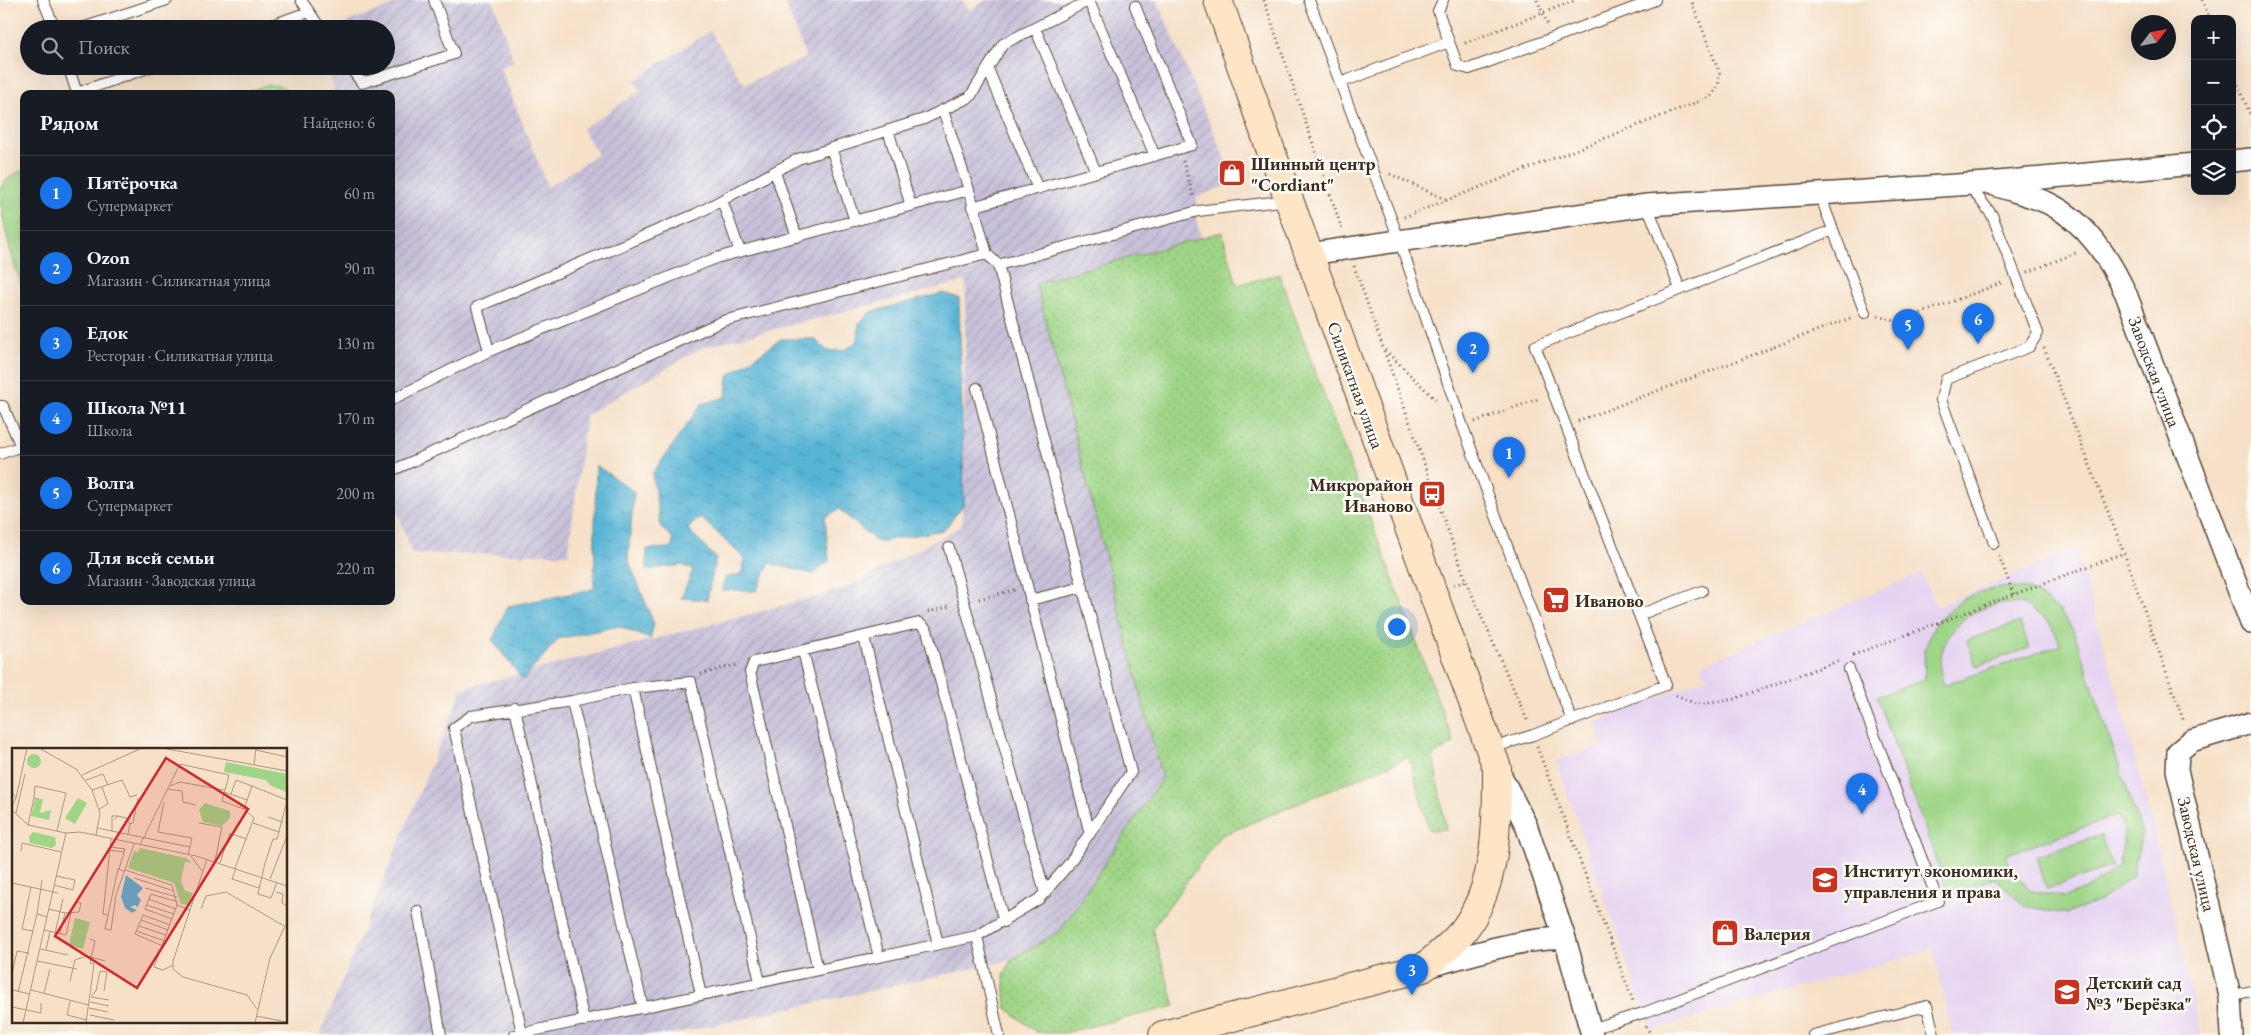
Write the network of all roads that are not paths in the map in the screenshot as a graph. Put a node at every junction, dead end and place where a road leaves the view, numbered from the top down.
1 (43, 0) edge
2 (167, 0) edge
3 (301, 0) edge
4 (434, 0) edge
5 (1090, 0) edge
6 (1218, 0) edge
7 (1309, 0) edge
8 (1443, 0) edge
9 (1655, 0) edge
10 (1135, 6) dead end
11 (308, 12) junction
12 (51, 20) edge
13 (106, 20) edge
14 (286, 20) edge
15 (314, 20) edge
16 (1035, 28) junction
17 (1450, 46) junction
18 (988, 69) junction
19 (395, 73) edge
20 (71, 75) edge
21 (128, 75) edge
22 (356, 75) edge
23 (387, 75) edge
24 (1340, 83) junction
25 (76, 90) edge
26 (85, 90) edge
27 (944, 110) junction
28 (888, 130) junction
29 (831, 148) junction
30 (1155, 156) junction
31 (2251, 159) edge
32 (2236, 161) edge
33 (2191, 164) edge
34 (775, 172) junction
35 (1096, 172) junction
36 (1978, 184) junction
37 (1038, 188) junction
38 (969, 190) junction
39 (1819, 192) junction
40 (722, 200) junction
41 (1289, 200) junction
42 (1647, 204) junction
43 (911, 206) junction
44 (972, 207) junction
45 (855, 221) junction
46 (1833, 230) junction
47 (797, 236) junction
48 (1400, 242) junction
49 (740, 252) junction
50 (987, 254) junction
51 (1309, 254) junction
52 (998, 265) junction
53 (1680, 289) junction
54 (1865, 313) road end
55 (489, 351) junction
56 (977, 388) dead end
57 (395, 398) edge
58 (0, 406) edge
59 (20, 442) edge
60 (20, 449) edge
61 (0, 454) edge
62 (395, 469) edge
63 (1994, 543) road end
64 (950, 548) dead end
65 (1083, 587) junction
66 (1702, 591) dead end
67 (1030, 600) junction
68 (1639, 615) junction
69 (2251, 623) edge
70 (864, 636) junction
71 (803, 651) junction
72 (1850, 669) dead end
73 (633, 688) junction
74 (572, 701) junction
75 (515, 708) junction
76 (1572, 721) junction
77 (2251, 723) edge
78 (1494, 758) junction
79 (1090, 834) junction
80 (1045, 893) junction
81 (418, 912) dead end
82 (1004, 922) junction
83 (977, 936) junction
84 (1565, 939) junction
85 (938, 944) junction
86 (879, 957) junction
87 (1424, 968) junction
88 (818, 970) junction
89 (760, 982) junction
90 (2251, 991) edge
91 (701, 995) junction
92 (2230, 996) junction
93 (643, 1008) junction
94 (584, 1020) junction
95 (1591, 1032) edge
96 (518, 1034) edge
97 (442, 1035) edge
98 (999, 1035) edge
99 (1163, 1035) edge
100 (1813, 1035) edge
101 (1934, 1035) edge
102 (2232, 1035) edge

1 - 12 lane
2 - 13 lane
3 - 11 lane
4 - 19 lane
5 - 16 lane
5 - 30 lane
6 - 41 street, Силикатная улица
7 - 24 lane
8 - 17 lane
9 - 17 lane
10 - 30 lane
11 - 14 lane
11 - 15 lane
16 - 18 lane
16 - 35 lane
17 - 24 lane
18 - 27 lane
18 - 37 lane
20 - 25 lane
21 - 26 lane
22 - 23 lane
24 - 48 lane
27 - 28 lane
27 - 38 lane
28 - 29 lane
28 - 43 lane
29 - 34 lane
29 - 45 lane
30 - 35 lane
31 - 32 street
33 - 36 street
34 - 40 lane
34 - 47 lane
35 - 37 lane
36 - 39 street
36 - 63 lane
36 - 69 street, Заводская улица
37 - 44 lane
38 - 43 lane
38 - 44 lane
39 - 42 street
39 - 46 lane
40 - 49 lane
40 - 55 lane
41 - 51 street, Силикатная улица
41 - 52 lane
42 - 48 street
42 - 53 lane
43 - 45 lane
44 - 50 lane
45 - 47 lane
46 - 53 lane
46 - 54 lane
47 - 49 lane
48 - 51 street
48 - 76 lane
49 - 55 lane
50 - 52 lane
50 - 62 lane
51 - 78 street, Силикатная улица
52 - 65 lane
53 - 68 lane
55 - 57 lane
56 - 67 lane
58 - 59 lane
60 - 61 lane
64 - 80 lane
65 - 67 lane
65 - 79 lane
66 - 68 lane
67 - 79 lane
68 - 76 lane
70 - 71 lane
70 - 82 lane
70 - 85 lane
71 - 86 lane
71 - 88 lane
72 - 95 lane
73 - 74 lane
73 - 89 lane
73 - 91 lane
74 - 75 lane
74 - 93 lane
75 - 94 lane
75 - 96 lane
76 - 78 lane
77 - 92 street, Заводская улица
78 - 84 street
78 - 87 street
79 - 80 lane
80 - 82 lane
81 - 97 lane
82 - 83 lane
83 - 85 lane
83 - 98 lane
84 - 87 street
84 - 95 street
85 - 86 lane
86 - 88 lane
87 - 99 street
88 - 89 lane
89 - 91 lane
90 - 92 lane
91 - 93 lane
92 - 102 street, Заводская улица
93 - 94 lane
94 - 96 lane
100 - 101 lane

